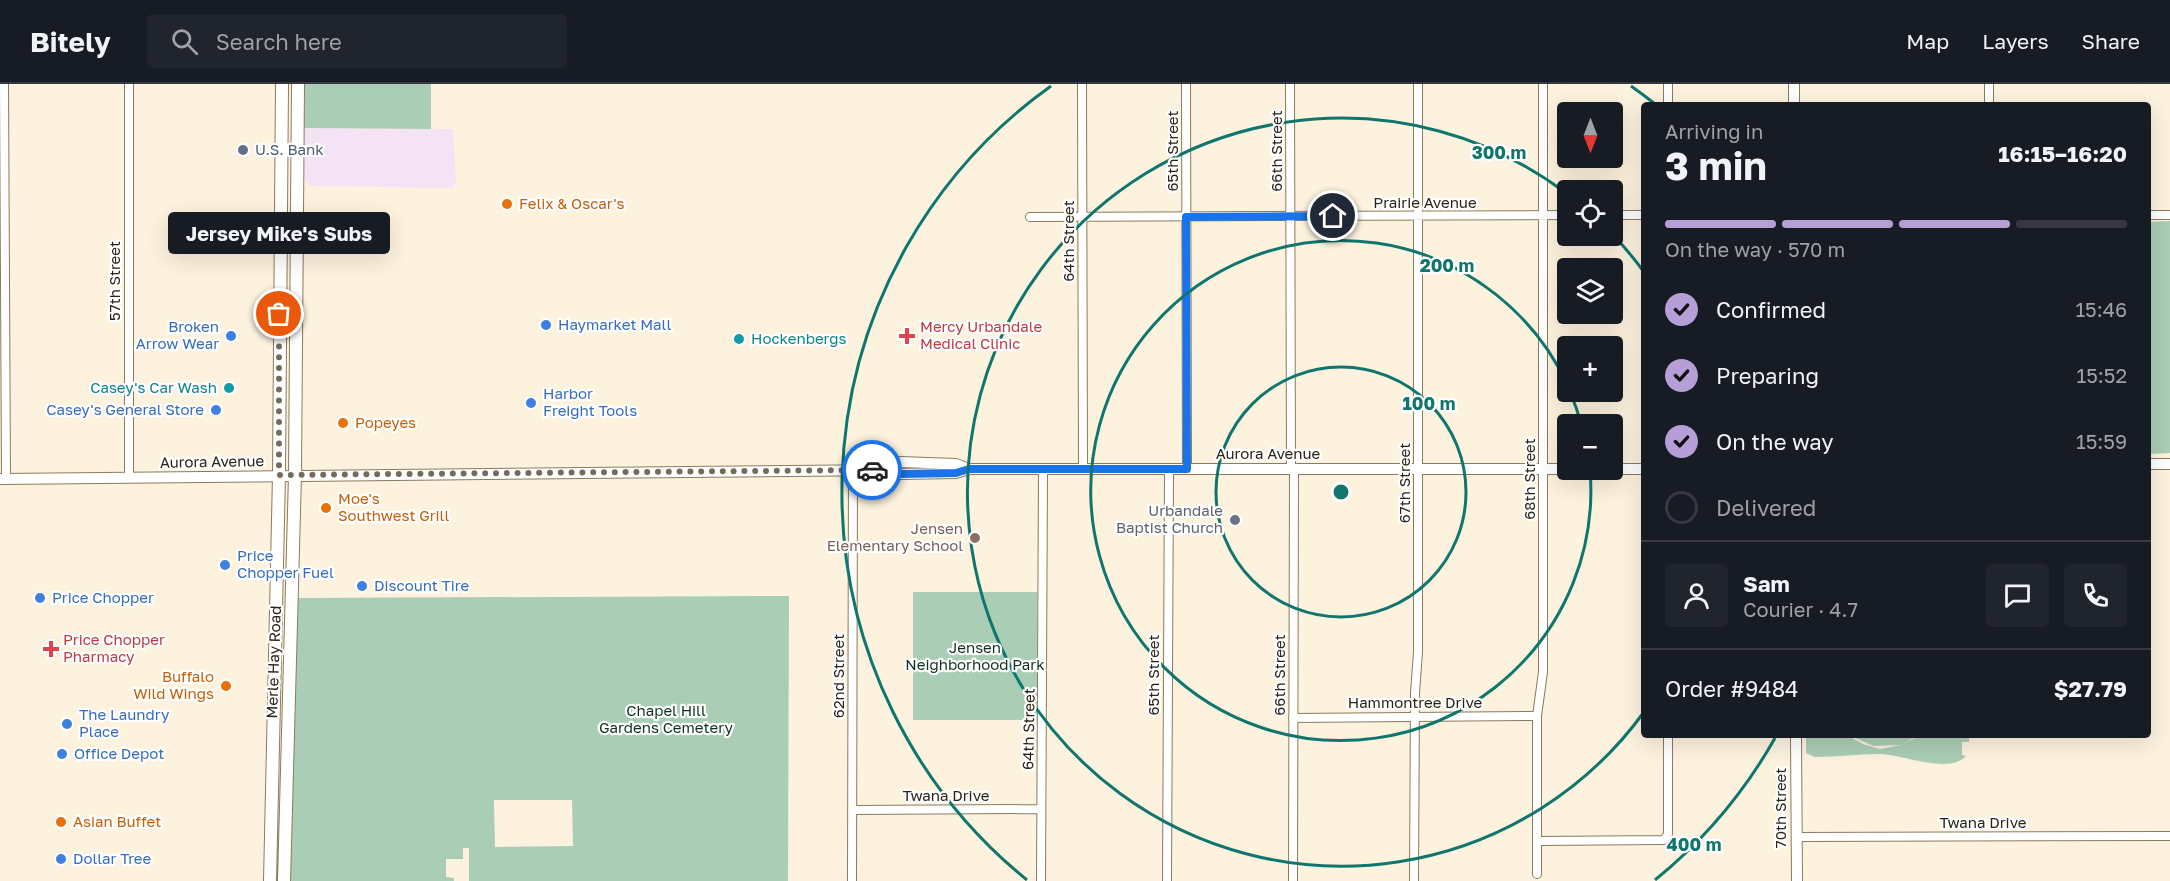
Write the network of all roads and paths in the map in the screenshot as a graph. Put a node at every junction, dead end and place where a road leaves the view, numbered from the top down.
1 (4, 84) edge
2 (129, 84) edge
3 (282, 84) edge
4 (298, 84) edge
5 (1082, 84) edge
6 (1186, 84) edge
7 (1290, 84) edge
8 (1418, 84) edge
9 (1543, 84) edge
10 (1668, 84) edge
11 (1794, 84) edge
12 (1989, 84) edge
13 (1668, 102) edge
14 (1794, 102) edge
15 (1989, 102) edge
16 (1557, 215) edge
17 (1623, 215) edge
18 (1641, 215) edge
19 (2151, 215) edge
20 (2170, 215) edge
21 (1418, 216) junction
22 (1543, 216) junction
23 (1082, 217) junction
24 (1186, 217) junction
25 (1291, 217) junction
26 (1030, 218) dead end
27 (2151, 464) edge
28 (2170, 464) edge
29 (1169, 469) junction
30 (1187, 469) junction
31 (1293, 469) junction
32 (1418, 469) junction
33 (1543, 469) junction
34 (1557, 469) edge
35 (1623, 469) edge
36 (1641, 469) edge
37 (853, 470) junction
38 (1043, 470) junction
39 (1083, 470) junction
40 (279, 475) junction
41 (295, 475) junction
42 (129, 478) junction
43 (3, 479) edge
44 (1537, 716) junction
45 (1414, 717) junction
46 (1293, 718) junction
47 (1668, 738) edge
48 (1796, 738) edge
49 (1041, 809) junction
50 (852, 810) junction
51 (2170, 836) edge
52 (1797, 837) junction
53 (1537, 841) junction
54 (1537, 874) dead end
55 (270, 881) edge
56 (284, 881) edge
57 (852, 881) edge
58 (1041, 881) edge
59 (1167, 881) edge
60 (1293, 881) edge
61 (1414, 881) edge
62 (1797, 881) edge

1 - 43 street
2 - 42 street, 57th Street
3 - 40 main road, Merle Hay Road
4 - 41 main road, Merle Hay Road
5 - 23 street, 64th Street
6 - 24 street, 65th Street
7 - 25 street, 66th Street
8 - 21 street, 67th Street
9 - 22 street, 68th Street
10 - 13 street
11 - 14 street
12 - 15 street
16 - 22 street, Prairie Avenue
17 - 18 street
19 - 20 street
21 - 22 street, Prairie Avenue
21 - 25 street, Prairie Avenue
21 - 32 street, 67th Street
22 - 33 street, 68th Street
23 - 24 street, Prairie Avenue
23 - 26 street, Prairie Avenue
23 - 39 street, 64th Street
24 - 25 street, Prairie Avenue
24 - 30 street, 65th Street
25 - 31 street, 66th Street
27 - 28 street
29 - 30 street, Aurora Avenue
29 - 39 street, Aurora Avenue
29 - 59 street, 65th Street
30 - 31 street, Aurora Avenue
31 - 32 street, Aurora Avenue
31 - 46 street, 66th Street
32 - 33 street, Aurora Avenue
32 - 45 street, 67th Street
33 - 34 street, Aurora Avenue
33 - 44 street, 68th Street
35 - 36 street
37 - 38 street, Aurora Avenue
37 - 41 street, Aurora Avenue
37 - 50 street, 62nd Street
38 - 39 street, Aurora Avenue
38 - 49 street, 64th Street
40 - 41 street, Aurora Avenue
40 - 42 street, Aurora Avenue
40 - 55 main road, Merle Hay Road
41 - 56 main road, Merle Hay Road
42 - 43 street, Aurora Avenue
44 - 45 street, Hammontree Drive
44 - 53 street, 68th Street
45 - 46 street, Hammontree Drive
45 - 61 street, 67th Street
46 - 60 street, 66th Street
47 - 53 street
48 - 52 street, 70th Street
49 - 50 street, Twana Drive
49 - 58 street, 64th Street
50 - 57 street, 62nd Street
51 - 52 street, Twana Drive
52 - 62 street, 70th Street
53 - 54 street, 68th Street

